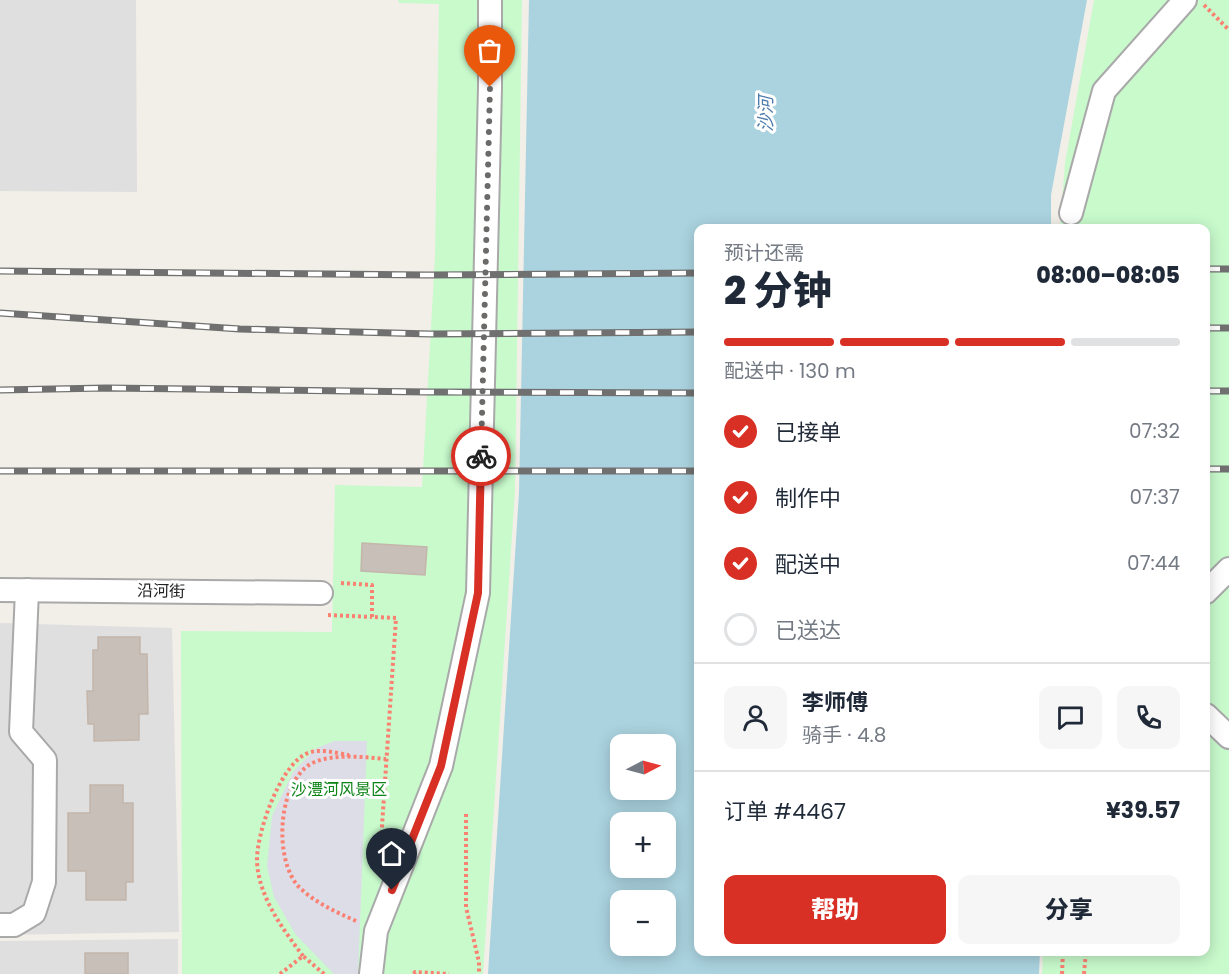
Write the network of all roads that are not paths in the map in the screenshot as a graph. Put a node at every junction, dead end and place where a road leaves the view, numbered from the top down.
1 (490, 0) edge
2 (1185, 0) edge
3 (1071, 213) dead end
4 (1229, 569) edge
5 (1210, 588) edge
6 (0, 590) edge
7 (27, 590) junction
8 (321, 593) road end
9 (1210, 719) edge
10 (1229, 737) edge
11 (0, 925) edge
12 (371, 974) edge

1 - 12 street
2 - 3 street
4 - 5 street
6 - 7 street, 沿河街
7 - 8 street, 沿河街
7 - 11 street
9 - 10 street

